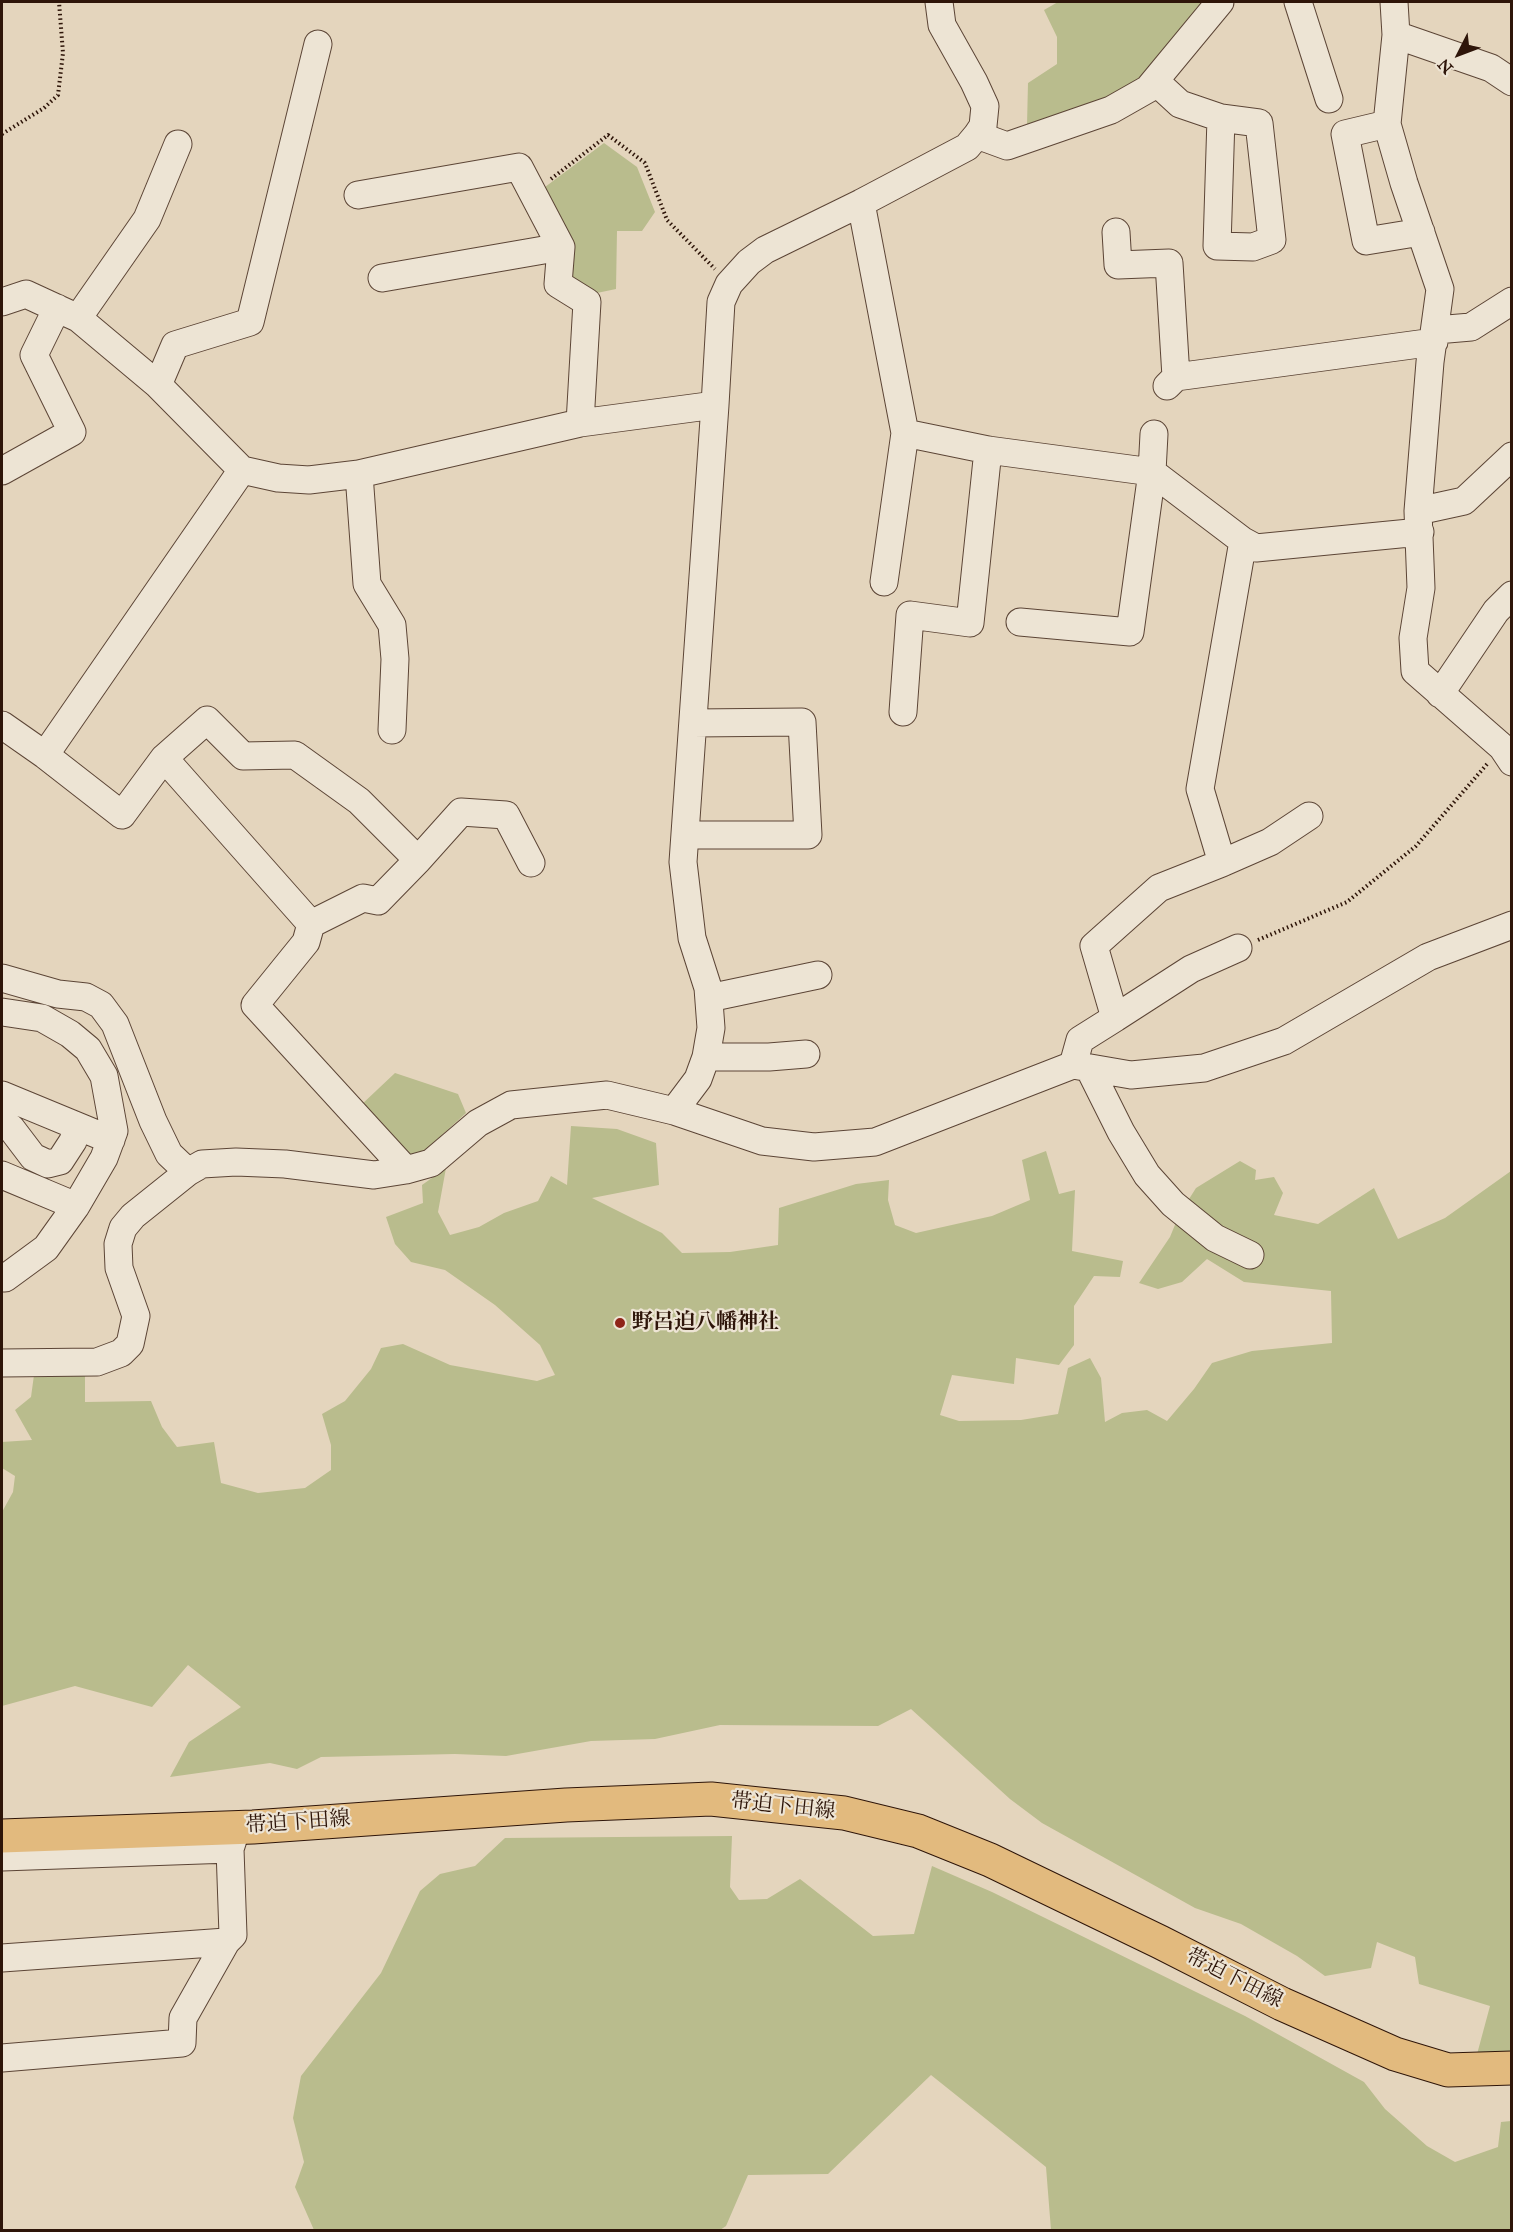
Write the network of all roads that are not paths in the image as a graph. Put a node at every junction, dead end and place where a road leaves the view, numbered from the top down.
1 (939, 2) edge
2 (1220, 2) edge
3 (1298, 2) edge
4 (1394, 2) edge
5 (1396, 35) junction
6 (318, 44) dead end
7 (1155, 81) junction
8 (1512, 82) edge
9 (1329, 99) dead end
10 (1221, 118) junction
11 (1387, 124) junction
12 (977, 135) junction
13 (178, 144) dead end
14 (358, 195) dead end
15 (861, 203) junction
16 (1116, 232) dead end
17 (1421, 232) junction
18 (561, 247) junction
19 (382, 278) dead end
20 (1512, 301) edge
21 (2, 302) edge
22 (68, 313) junction
23 (1435, 336) junction
24 (158, 385) junction
25 (716, 405) junction
26 (580, 423) junction
27 (904, 432) junction
28 (1154, 434) dead end
29 (988, 450) junction
30 (1512, 456) edge
31 (242, 470) junction
32 (2, 471) edge
33 (1152, 472) junction
34 (359, 474) junction
35 (1419, 522) junction
36 (1243, 541) junction
37 (884, 582) dead end
38 (1512, 595) edge
39 (1020, 622) dead end
40 (1440, 694) junction
41 (903, 712) dead end
42 (693, 723) junction
43 (2, 725) edge
44 (392, 730) dead end
45 (1507, 754) edge
46 (45, 755) junction
47 (164, 758) junction
48 (1309, 816) dead end
49 (685, 835) junction
50 (418, 860) junction
51 (531, 863) dead end
52 (1222, 863) junction
53 (311, 924) junction
54 (1512, 925) edge
55 (1238, 948) road end
56 (818, 975) dead end
57 (2, 978) edge
58 (709, 998) junction
59 (2, 1012) edge
60 (1115, 1018) junction
61 (806, 1054) dead end
62 (706, 1057) junction
63 (1081, 1066) junction
64 (2, 1095) edge
65 (674, 1111) junction
66 (2, 1122) edge
67 (77, 1127) junction
68 (111, 1140) junction
69 (406, 1170) junction
70 (188, 1172) junction
71 (2, 1175) edge
72 (76, 1206) junction
73 (1250, 1255) dead end
74 (2, 1278) edge
75 (2, 1363) edge
76 (2, 1836) edge
77 (234, 1838) junction
78 (2, 1857) edge
79 (226, 1942) junction
80 (2, 1958) edge
81 (2, 2058) edge
82 (1510, 2075) edge

1 - 12 street
2 - 7 street
3 - 9 street
4 - 5 street
5 - 8 street
5 - 11 street
6 - 24 street
7 - 10 street
7 - 12 street
10 - 10 street
11 - 17 street
11 - 17 street
12 - 15 street
13 - 22 street
14 - 18 street
15 - 25 street
15 - 27 street
16 - 23 street
17 - 23 street
18 - 19 street
18 - 26 street
20 - 23 street
21 - 22 street
22 - 24 street
22 - 32 street
23 - 35 street
24 - 31 street
25 - 26 street
25 - 42 street
26 - 34 street
27 - 29 street
27 - 37 street
28 - 33 street
29 - 33 street
29 - 41 street
30 - 35 street
31 - 34 street
31 - 46 street
33 - 36 street
33 - 39 street
34 - 44 street
35 - 36 street
35 - 40 street
36 - 52 street
38 - 40 street
40 - 45 street
42 - 49 street
42 - 49 street
43 - 46 street
46 - 47 street
47 - 50 street
47 - 53 street
48 - 52 street
49 - 58 street
50 - 51 street
50 - 53 street
52 - 60 street
53 - 69 street
54 - 63 street
55 - 60 street
56 - 58 street
57 - 70 street
58 - 62 street
59 - 68 street
60 - 63 street
61 - 62 street
62 - 65 street
63 - 65 street
63 - 73 street
64 - 67 street
65 - 69 street
66 - 67 street
67 - 68 street
68 - 72 street
69 - 70 street
70 - 75 street
71 - 72 street
72 - 74 street
76 - 77 main road, 帯迫下田線
77 - 78 street
77 - 79 street
77 - 82 main road, 帯迫下田線
79 - 80 street
79 - 81 street

